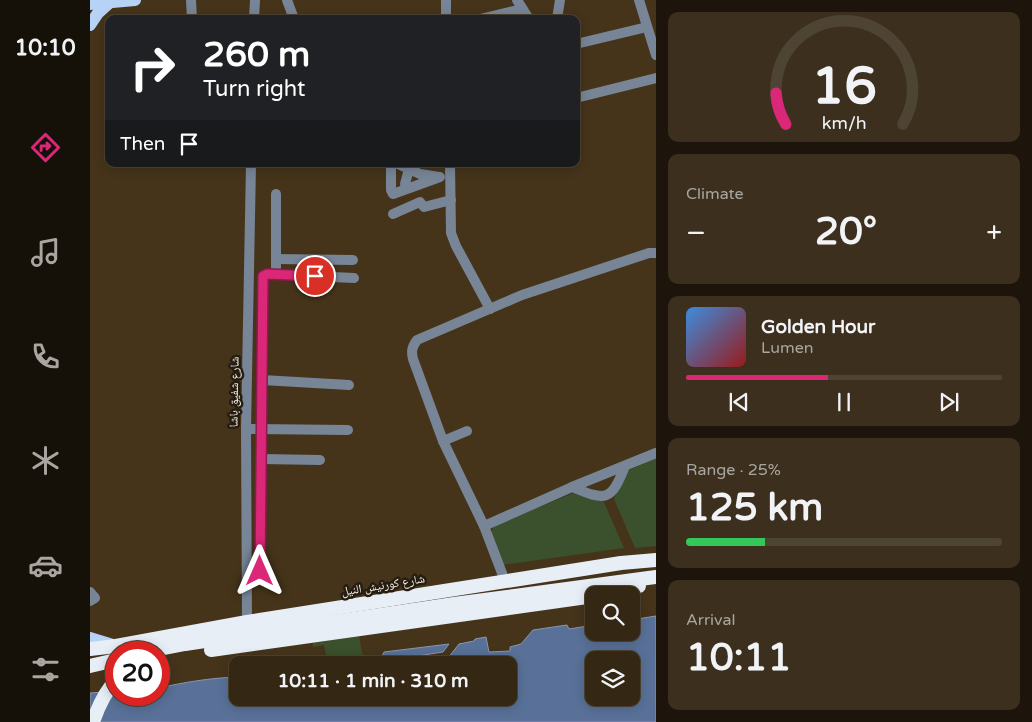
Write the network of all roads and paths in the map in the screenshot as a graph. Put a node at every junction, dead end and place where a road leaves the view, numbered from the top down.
1 (135, 0) edge
2 (191, 0) edge
3 (255, 0) edge
4 (287, 0) edge
5 (446, 0) edge
6 (560, 0) edge
7 (639, 0) edge
8 (109, 3) junction
9 (90, 4) edge
10 (519, 4) edge
11 (192, 15) edge
12 (254, 15) edge
13 (293, 15) edge
14 (446, 15) edge
15 (490, 15) edge
16 (526, 15) edge
17 (558, 15) edge
18 (90, 25) edge
19 (647, 27) junction
20 (580, 43) edge
21 (656, 55) edge
22 (656, 78) edge
23 (580, 97) edge
24 (251, 167) edge
25 (391, 167) edge
26 (408, 167) edge
27 (449, 167) edge
28 (445, 178) junction
29 (391, 181) junction
30 (405, 184) junction
31 (417, 186) junction
32 (276, 194) dead end
33 (451, 200) junction
34 (393, 214) dead end
35 (655, 253) edge
36 (276, 259) junction
37 (353, 260) dead end
38 (276, 275) junction
39 (354, 278) dead end
40 (490, 309) junction
41 (262, 380) junction
42 (349, 385) dead end
43 (246, 429) junction
44 (262, 429) junction
45 (348, 430) dead end
46 (467, 431) dead end
47 (444, 441) junction
48 (656, 453) edge
49 (261, 459) junction
50 (320, 460) dead end
51 (625, 466) junction
52 (572, 487) junction
53 (484, 526) junction
54 (656, 560) edge
55 (621, 563) junction
56 (584, 569) junction
57 (260, 571) dead end
58 (656, 577) edge
59 (505, 581) junction
60 (623, 581) junction
61 (656, 582) edge
62 (590, 586) edge
63 (606, 586) edge
64 (639, 586) edge
65 (90, 592) edge
66 (585, 592) edge
67 (585, 592) edge
68 (90, 601) edge
69 (247, 622) junction
70 (90, 628) edge
71 (90, 638) edge
72 (106, 641) edge
73 (129, 641) edge
74 (105, 642) edge
75 (105, 645) edge
76 (170, 647) edge
77 (90, 649) edge
78 (170, 656) edge
79 (105, 663) edge
80 (90, 666) edge
81 (105, 696) edge
82 (93, 722) edge

1 - 8 main road
2 - 11 street
3 - 12 street
4 - 13 street
5 - 14 street
6 - 17 street
7 - 19 street
8 - 9 main road
8 - 18 main road
10 - 15 street
10 - 16 street
19 - 20 street
19 - 21 street
22 - 23 street
24 - 43 street, شارع شفيق باشا
25 - 29 street
26 - 28 street
26 - 30 street
27 - 28 street
28 - 31 street
28 - 33 street
29 - 30 street
29 - 31 street
30 - 31 street
32 - 36 street
33 - 34 street
33 - 40 street
35 - 40 street
36 - 37 street
36 - 38 street
38 - 39 street
38 - 41 street
40 - 47 street
41 - 42 street
41 - 44 street
43 - 44 street
43 - 69 street, شارع شفيق باشا
44 - 45 street
44 - 49 street
46 - 47 street
47 - 53 street
48 - 51 street
49 - 50 street
49 - 57 street
51 - 52 street
51 - 52 street
52 - 53 street
53 - 59 street
54 - 55 highway, شارع كورنيش النيل
55 - 56 highway, شارع كورنيش النيل
55 - 60 highway
56 - 59 highway, شارع كورنيش النيل
56 - 62 highway
58 - 60 highway
59 - 69 highway, شارع كورنيش النيل
60 - 63 highway
61 - 64 highway
65 - 68 street
66 - 78 highway
67 - 76 highway
69 - 73 highway, شارع كورنيش النيل
70 - 72 main road
71 - 74 main road, شارع كورنيش النيل
75 - 77 highway, شارع كورنيش النيل
79 - 80 highway
81 - 82 highway

